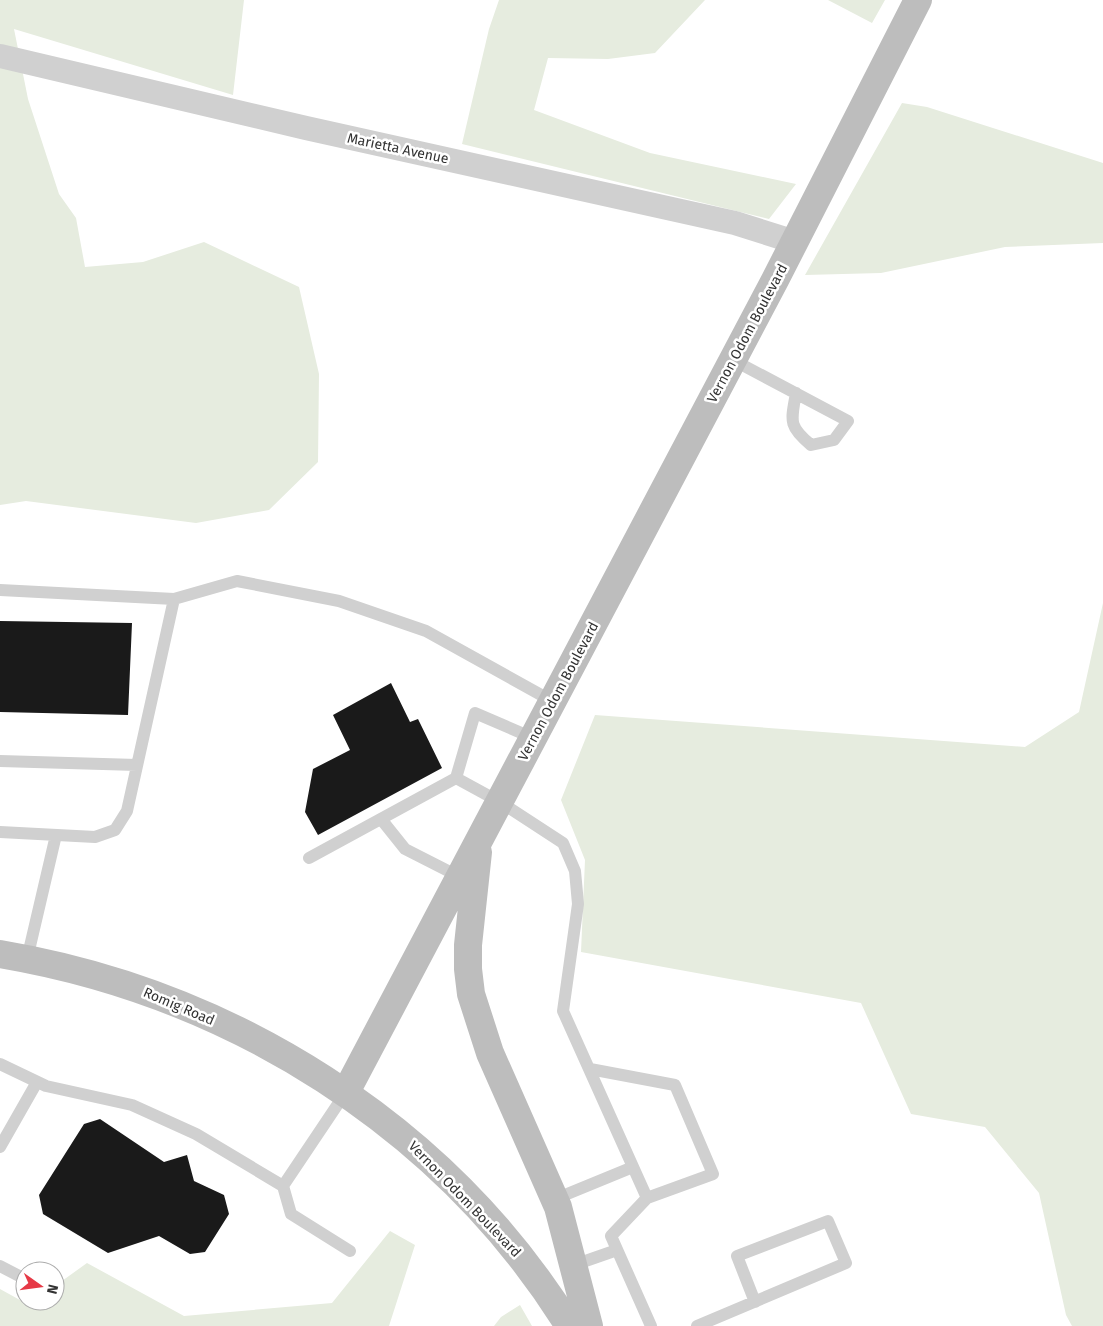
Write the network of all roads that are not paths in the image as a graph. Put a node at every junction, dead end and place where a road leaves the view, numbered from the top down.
1 (918, 0) edge
2 (0, 56) edge
3 (794, 242) junction
4 (733, 360) junction
5 (796, 393) junction
6 (0, 590) edge
7 (174, 599) junction
8 (552, 701) junction
9 (533, 738) junction
10 (0, 761) edge
11 (137, 764) junction
12 (456, 778) junction
13 (500, 802) junction
14 (381, 819) junction
15 (0, 832) edge
16 (56, 835) junction
17 (479, 840) junction
18 (309, 858) dead end
19 (460, 876) junction
20 (0, 954) edge
21 (27, 959) junction
22 (0, 1064) edge
23 (590, 1069) junction
24 (37, 1082) junction
25 (346, 1092) junction
26 (0, 1147) edge
27 (633, 1167) junction
28 (284, 1186) junction
29 (647, 1198) junction
30 (555, 1199) junction
31 (617, 1250) junction
32 (350, 1251) dead end
33 (574, 1265) junction
34 (0, 1266) edge
35 (15, 1274) edge
36 (755, 1302) junction
37 (569, 1326) edge
38 (589, 1326) edge
39 (651, 1326) edge
40 (697, 1326) edge

1 - 3 main road, Vernon Odom Boulevard
2 - 3 street, Marietta Avenue
3 - 4 main road, Vernon Odom Boulevard
4 - 5 lane
4 - 8 main road, Vernon Odom Boulevard
5 - 5 lane
6 - 7 lane
7 - 8 lane
7 - 11 lane
8 - 9 main road, Vernon Odom Boulevard
9 - 12 lane
9 - 13 main road, Vernon Odom Boulevard
10 - 11 lane
11 - 16 lane
12 - 13 lane
12 - 14 lane
13 - 17 main road, Vernon Odom Boulevard
13 - 23 lane
14 - 18 lane
14 - 19 lane
15 - 16 lane
16 - 21 lane
17 - 19 main road, Vernon Odom Boulevard
17 - 30 main road
19 - 25 main road, Vernon Odom Boulevard
20 - 21 main road, Romig Road
21 - 25 main road, Romig Road
22 - 24 lane
23 - 27 lane
23 - 29 lane
24 - 26 lane
24 - 28 lane
25 - 28 lane
25 - 37 main road, Vernon Odom Boulevard
27 - 29 lane
27 - 30 lane
28 - 32 lane
29 - 31 lane
30 - 33 main road
31 - 33 lane
31 - 39 lane
33 - 38 main road
34 - 35 lane
36 - 36 lane
36 - 40 lane

